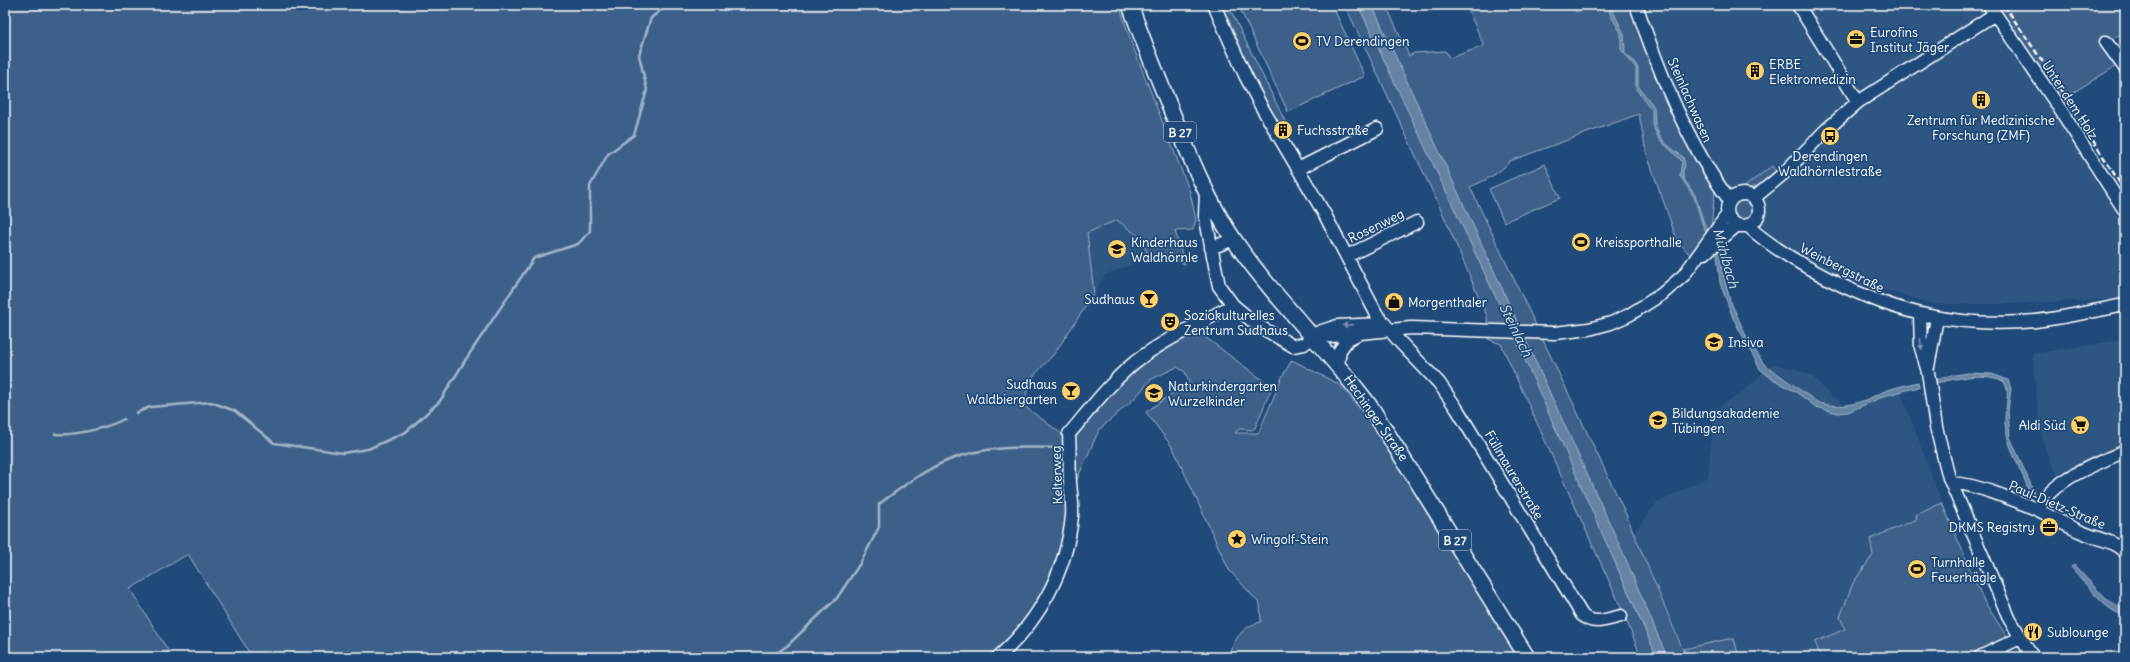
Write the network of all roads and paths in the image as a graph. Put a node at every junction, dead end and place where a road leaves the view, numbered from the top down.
1 (1130, 5) edge
2 (1214, 5) edge
3 (1636, 5) edge
4 (1798, 5) edge
5 (1992, 9) edge
6 (2106, 42) dead end
7 (2125, 68) edge
8 (1858, 102) junction
9 (1377, 129) dead end
10 (1298, 169) junction
11 (1206, 192) junction
12 (1730, 201) junction
13 (1757, 202) junction
14 (2125, 211) edge
15 (1727, 215) junction
16 (1417, 222) dead end
17 (1736, 226) junction
18 (1754, 226) junction
19 (1718, 236) junction
20 (1234, 239) junction
21 (1211, 248) junction
22 (1347, 256) junction
23 (1233, 305) junction
24 (2125, 305) edge
25 (1920, 315) junction
26 (1936, 318) junction
27 (1387, 327) junction
28 (1360, 334) junction
29 (1314, 337) junction
30 (1338, 365) junction
31 (1928, 372) junction
32 (2125, 451) edge
33 (1952, 484) junction
34 (2038, 510) junction
35 (2123, 546) edge
36 (1621, 616) dead end
37 (2020, 638) junction
38 (998, 657) edge
39 (1527, 657) edge
40 (1980, 657) edge
41 (2033, 657) edge

1 - 11 main road, Hechinger Straße / B 27
2 - 10 street
3 - 12 street, Steinlachwasen
4 - 8 street
5 - 8 street
5 - 14 street, Unter dem Holz
6 - 7 street
8 - 13 street
9 - 10 street
10 - 22 street
11 - 20 main road, Hechinger Straße / B 27
11 - 21 street, Hechinger Straße
12 - 13 street
12 - 15 street
13 - 18 street
15 - 17 street
15 - 19 street
16 - 22 street, Rosenweg
17 - 18 street
17 - 19 street
18 - 25 street, Weinbergstraße
19 - 27 street
20 - 21 street
20 - 29 main road, Hechinger Straße / B 27
21 - 23 street, Hechinger Straße
22 - 27 street
23 - 29 street, Hechinger Straße
23 - 38 street, Kelterweg
24 - 26 street, Weinbergstraße
25 - 26 street, Weinbergstraße
25 -> 31 street
26 - 31 street
27 - 28 street
27 -> 29 street
27 - 36 street, Füllmaurerstraße
28 - 29 street
28 - 30 street
29 - 30 main road, Hechinger Straße / B 27
30 - 39 main road, Hechinger Straße / B 27
31 - 33 street
32 - 34 street
33 - 34 street, Paul-Dietz-Straße
33 - 37 street
34 - 35 street, Paul-Dietz-Straße
37 - 40 street
37 - 41 street

